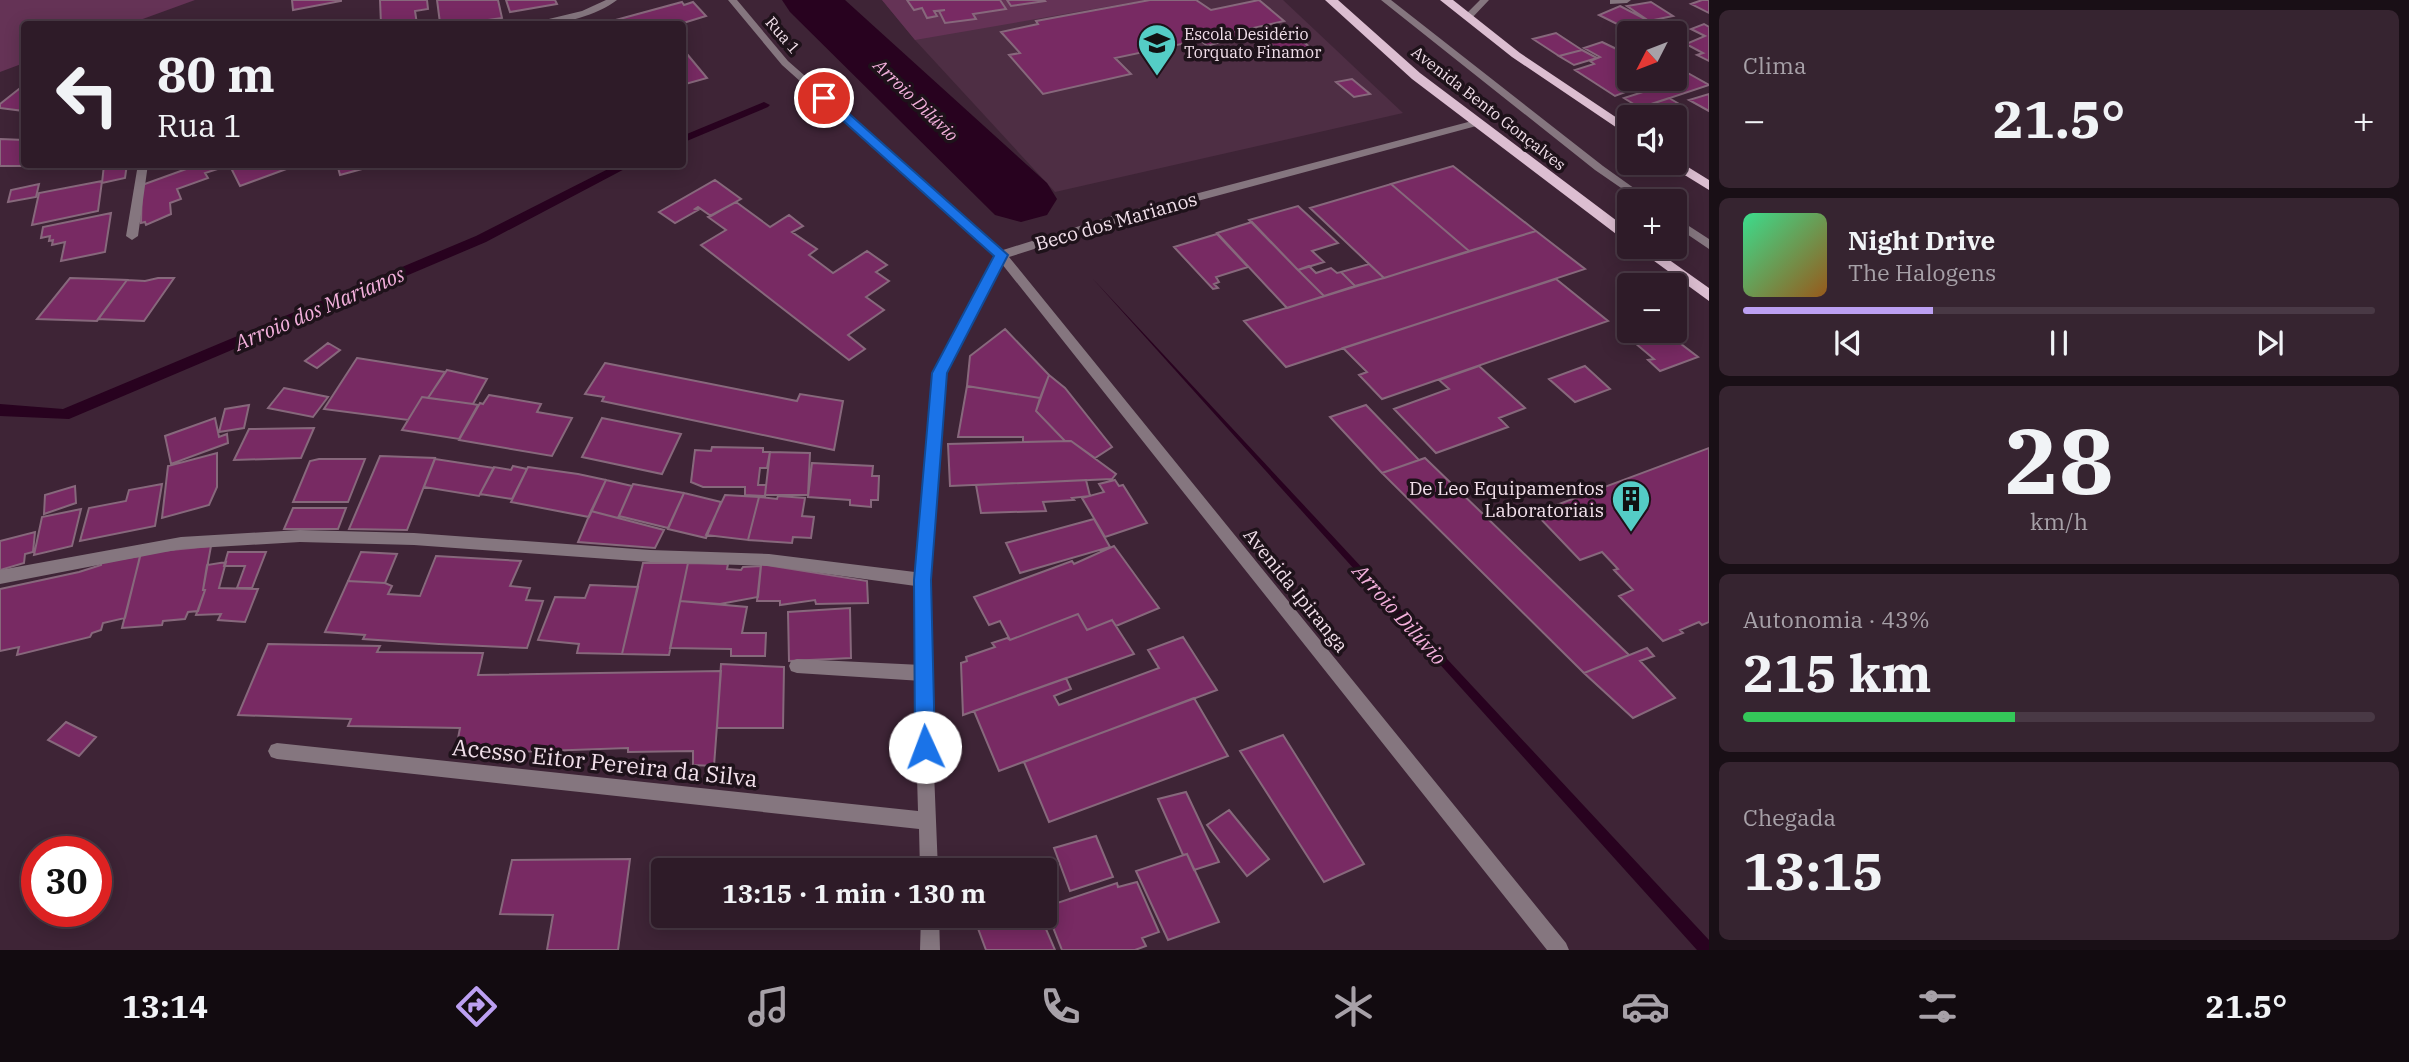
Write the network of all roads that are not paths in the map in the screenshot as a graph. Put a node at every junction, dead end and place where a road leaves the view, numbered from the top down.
1 (613, 0) edge
2 (732, 0) edge
3 (1331, 0) edge
4 (1385, 0) edge
5 (1446, 0) edge
6 (1485, 0) edge
7 (1627, 0) edge
8 (1613, 2) dead end
9 (1468, 17) junction
10 (547, 21) edge
11 (1476, 123) junction
12 (1617, 124) edge
13 (142, 168) edge
14 (1687, 171) edge
15 (1709, 186) edge
16 (1630, 189) edge
17 (1617, 228) edge
18 (1687, 229) edge
19 (132, 236) dead end
20 (1709, 245) edge
21 (1001, 255) junction
22 (1658, 259) edge
23 (1709, 296) edge
24 (0, 577) edge
25 (923, 580) junction
26 (797, 666) dead end
27 (922, 673) junction
28 (277, 751) dead end
29 (928, 821) junction
30 (929, 858) edge
31 (930, 928) edge
32 (930, 950) edge
33 (1559, 950) edge

1 - 10 street
2 - 21 street, Rua 1
3 - 11 main road, Avenida Bento Gonçalves
4 - 16 street
5 - 9 main road
6 - 9 street
7 - 8 street
9 - 12 main road
11 - 17 main road, Avenida Bento Gonçalves
11 - 21 street, Beco dos Marianos
13 - 19 street
14 - 15 main road
18 - 20 street
21 - 25 street
21 - 33 street, Avenida Ipiranga
22 - 23 main road
24 - 25 street
25 - 27 street
26 - 27 street
27 - 29 street
28 - 29 street, Acesso Eitor Pereira da Silva
29 - 30 street
31 - 32 street

